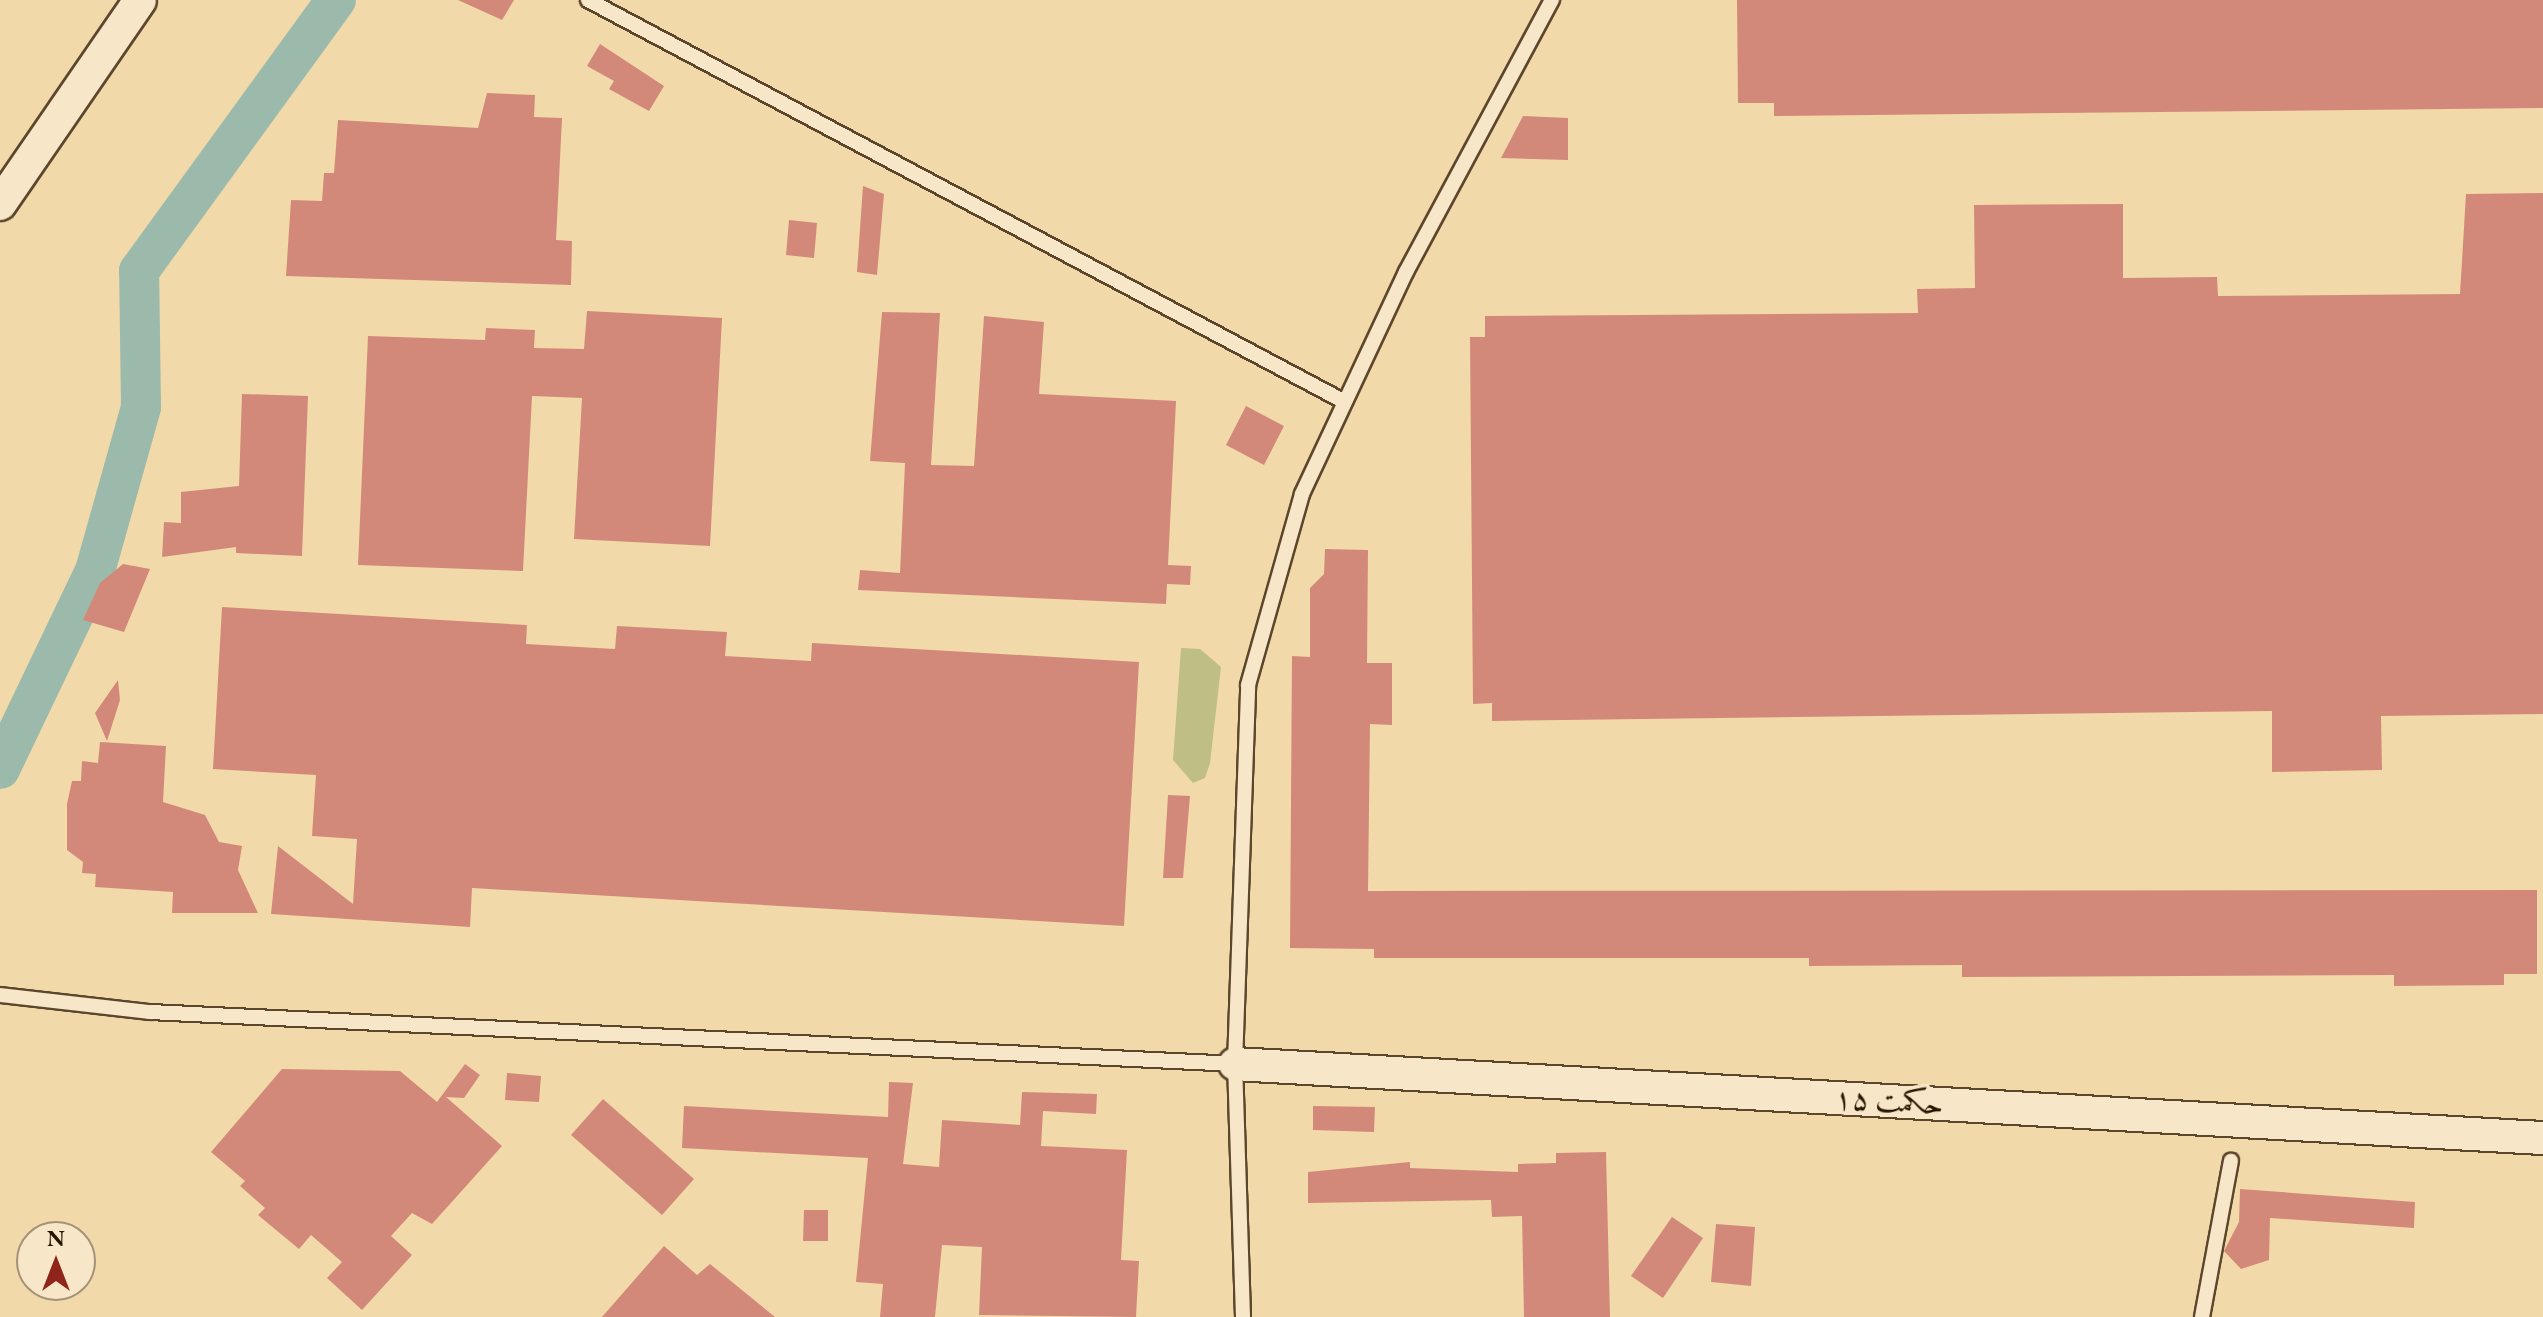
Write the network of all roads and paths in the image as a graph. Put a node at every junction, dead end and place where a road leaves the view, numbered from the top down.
1 (140, 0) edge
2 (588, 0) edge
3 (1552, 0) edge
4 (0, 204) edge
5 (1345, 402) junction
6 (0, 995) edge
7 (1235, 1064) junction
8 (2543, 1138) edge
9 (2231, 1161) dead end
10 (1243, 1317) edge
11 (2202, 1317) edge

1 - 4 street
2 - 5 lane
3 - 5 lane
5 - 7 lane
6 - 7 lane
7 - 8 street, حکمت ۱۵
7 - 10 lane
9 - 11 lane

